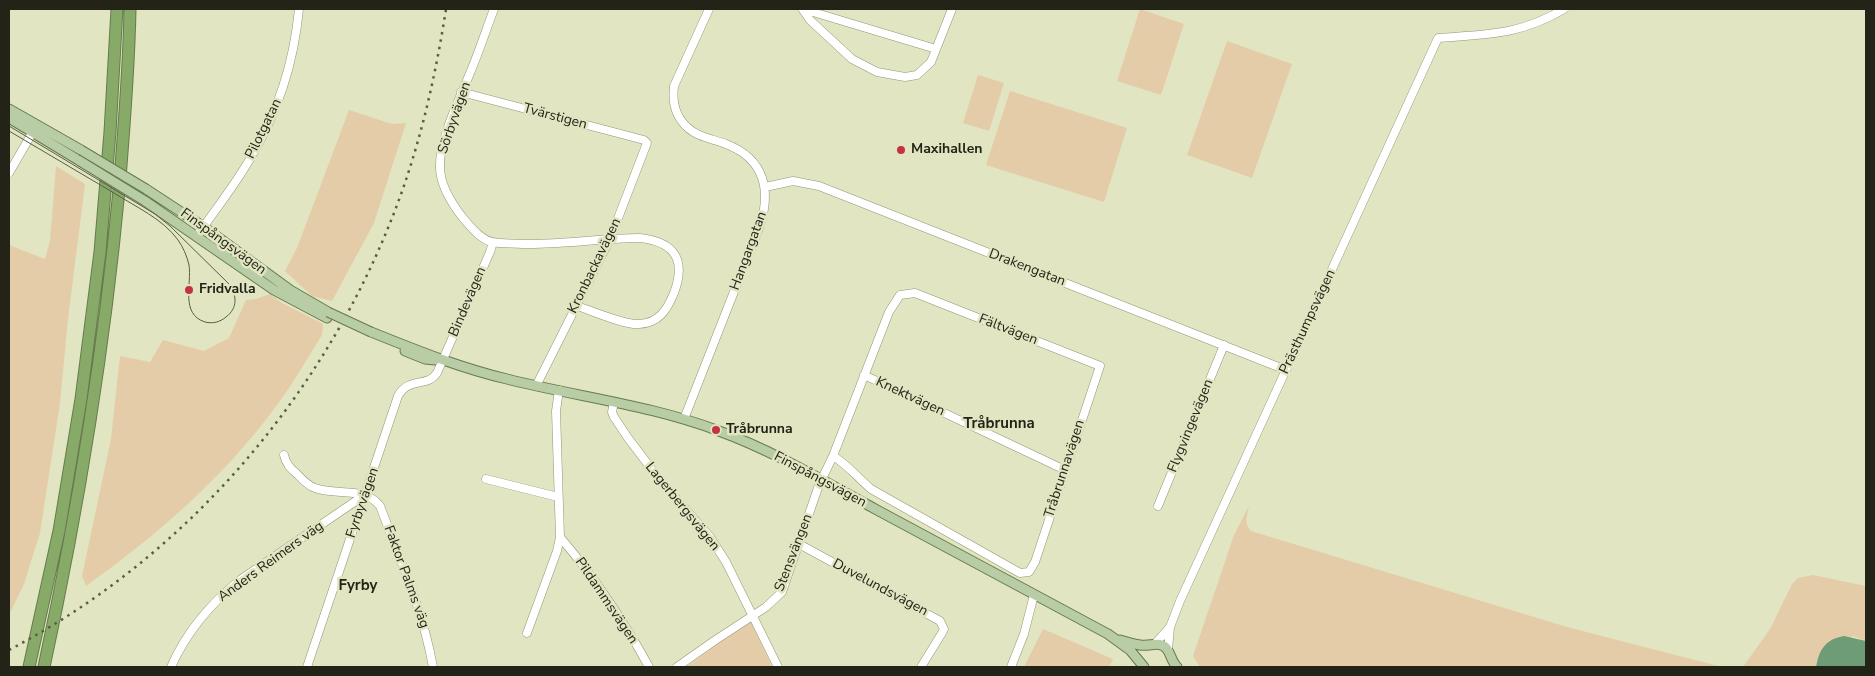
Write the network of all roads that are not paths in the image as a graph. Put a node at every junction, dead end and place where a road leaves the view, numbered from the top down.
1 (117, 9) edge
2 (130, 9) edge
3 (299, 9) edge
4 (494, 9) edge
5 (709, 9) edge
6 (803, 9) edge
7 (952, 9) edge
8 (1564, 9) edge
9 (936, 49) junction
10 (461, 92) junction
11 (9, 109) edge
12 (9, 118) edge
13 (35, 128) junction
14 (647, 142) joint
15 (9, 173) edge
16 (765, 187) junction
17 (204, 227) junction
18 (197, 236) junction
19 (610, 239) junction
20 (493, 242) junction
21 (915, 293) joint
22 (577, 306) junction
23 (328, 315) junction
24 (1224, 345) junction
25 (443, 361) junction
26 (1100, 366) joint
27 (1286, 370) junction
28 (864, 375) junction
29 (536, 386) junction
30 (559, 390) junction
31 (614, 402) junction
32 (684, 419) junction
33 (284, 455) dead end
34 (833, 456) junction
35 (1065, 470) junction
36 (486, 479) dead end
37 (822, 479) junction
38 (366, 494) junction
39 (558, 497) junction
40 (1158, 506) dead end
41 (560, 537) junction
42 (799, 544) junction
43 (1034, 595) junction
44 (753, 615) junction
45 (1170, 626) junction
46 (527, 633) dead end
47 (1117, 640) junction
48 (1151, 645) junction
49 (1169, 654) junction
50 (1142, 665) edge
51 (30, 667) edge
52 (44, 667) edge
53 (171, 667) edge
54 (307, 667) edge
55 (433, 667) edge
56 (649, 667) edge
57 (677, 667) edge
58 (778, 667) edge
59 (922, 667) edge
60 (1011, 667) edge
61 (1167, 667) edge
62 (1177, 667) edge

1 - 51 highway
2 - 52 highway
3 - 17 street, Pilotgatan
4 - 10 street, Sörbyvägen
5 - 16 street, Hangargatan
6 - 9 street
6 - 9 street
7 - 9 street
8 - 27 street, Prästhumpsvägen
10 - 14 street, Tvärstigen
10 - 20 street, Sörbyvägen
11 - 13 main road, Finspångsvägen
12 - 13 main road, Finspångsvägen
13 - 15 street
13 - 17 main road, Finspångsvägen, bridge
13 - 18 main road, Finspångsvägen, bridge
14 - 19 street, Kronbackavägen
16 - 24 street, Drakengatan
16 - 32 street, Hangargatan
17 - 18 street, Pilotgatan
17 - 23 main road, Finspångsvägen
18 - 23 main road, Finspångsvägen
19 - 20 street
19 - 22 street, Kronbackavägen
19 - 22 street
20 - 25 street, Bindevägen
21 - 26 street, Fältvägen
21 - 28 street, Stensvängen
22 - 29 street, Kronbackavägen
23 - 25 main road, Finspångsvägen, bridge
24 - 27 street, Drakengatan
24 - 40 street, Flygvingevägen
25 - 29 main road, Finspångsvägen
25 - 38 street, Fyrbyvägen
26 - 35 street, Tråbrunnavägen
27 - 45 street, Prästhumpsvägen
28 - 34 street, Stensvängen
28 - 35 street, Knektvägen
29 - 30 main road, Finspångsvägen
30 - 31 main road, Finspångsvägen
30 - 39 street, Pildammsvägen
31 - 32 main road, Finspångsvägen
31 - 44 street, Lagerbergsvägen
32 - 37 main road, Finspångsvägen
33 - 38 street
34 - 35 street, Tråbrunnavägen
34 - 37 street, Stensvängen
36 - 39 street
37 - 42 street, Stensvängen
37 - 43 main road, Finspångsvägen
38 - 53 street, Anders Reimers väg
38 - 54 street, Fyrbyvägen
38 - 55 street, Faktor Palms väg
39 - 41 street, Pildammsvägen
41 - 46 street, Pildammsvägen
41 - 56 street, Pildammsvägen
42 - 44 street, Stensvängen
42 - 59 street, Duvelundsvägen
43 - 47 main road, Finspångsvägen
43 - 60 street
44 - 57 street, Stensvängen
44 - 58 street, Lagerbergsvägen
45 - 48 street, Prästhumpsvägen
45 - 49 street, Prästhumpsvägen
47 - 48 main road, Finspångsvägen
47 - 50 main road, Finspångsvägen
48 - 49 main road, Finspångsvägen
48 - 50 main road, Finspångsvägen
49 - 61 main road
49 - 62 main road, Finspångsvägen

